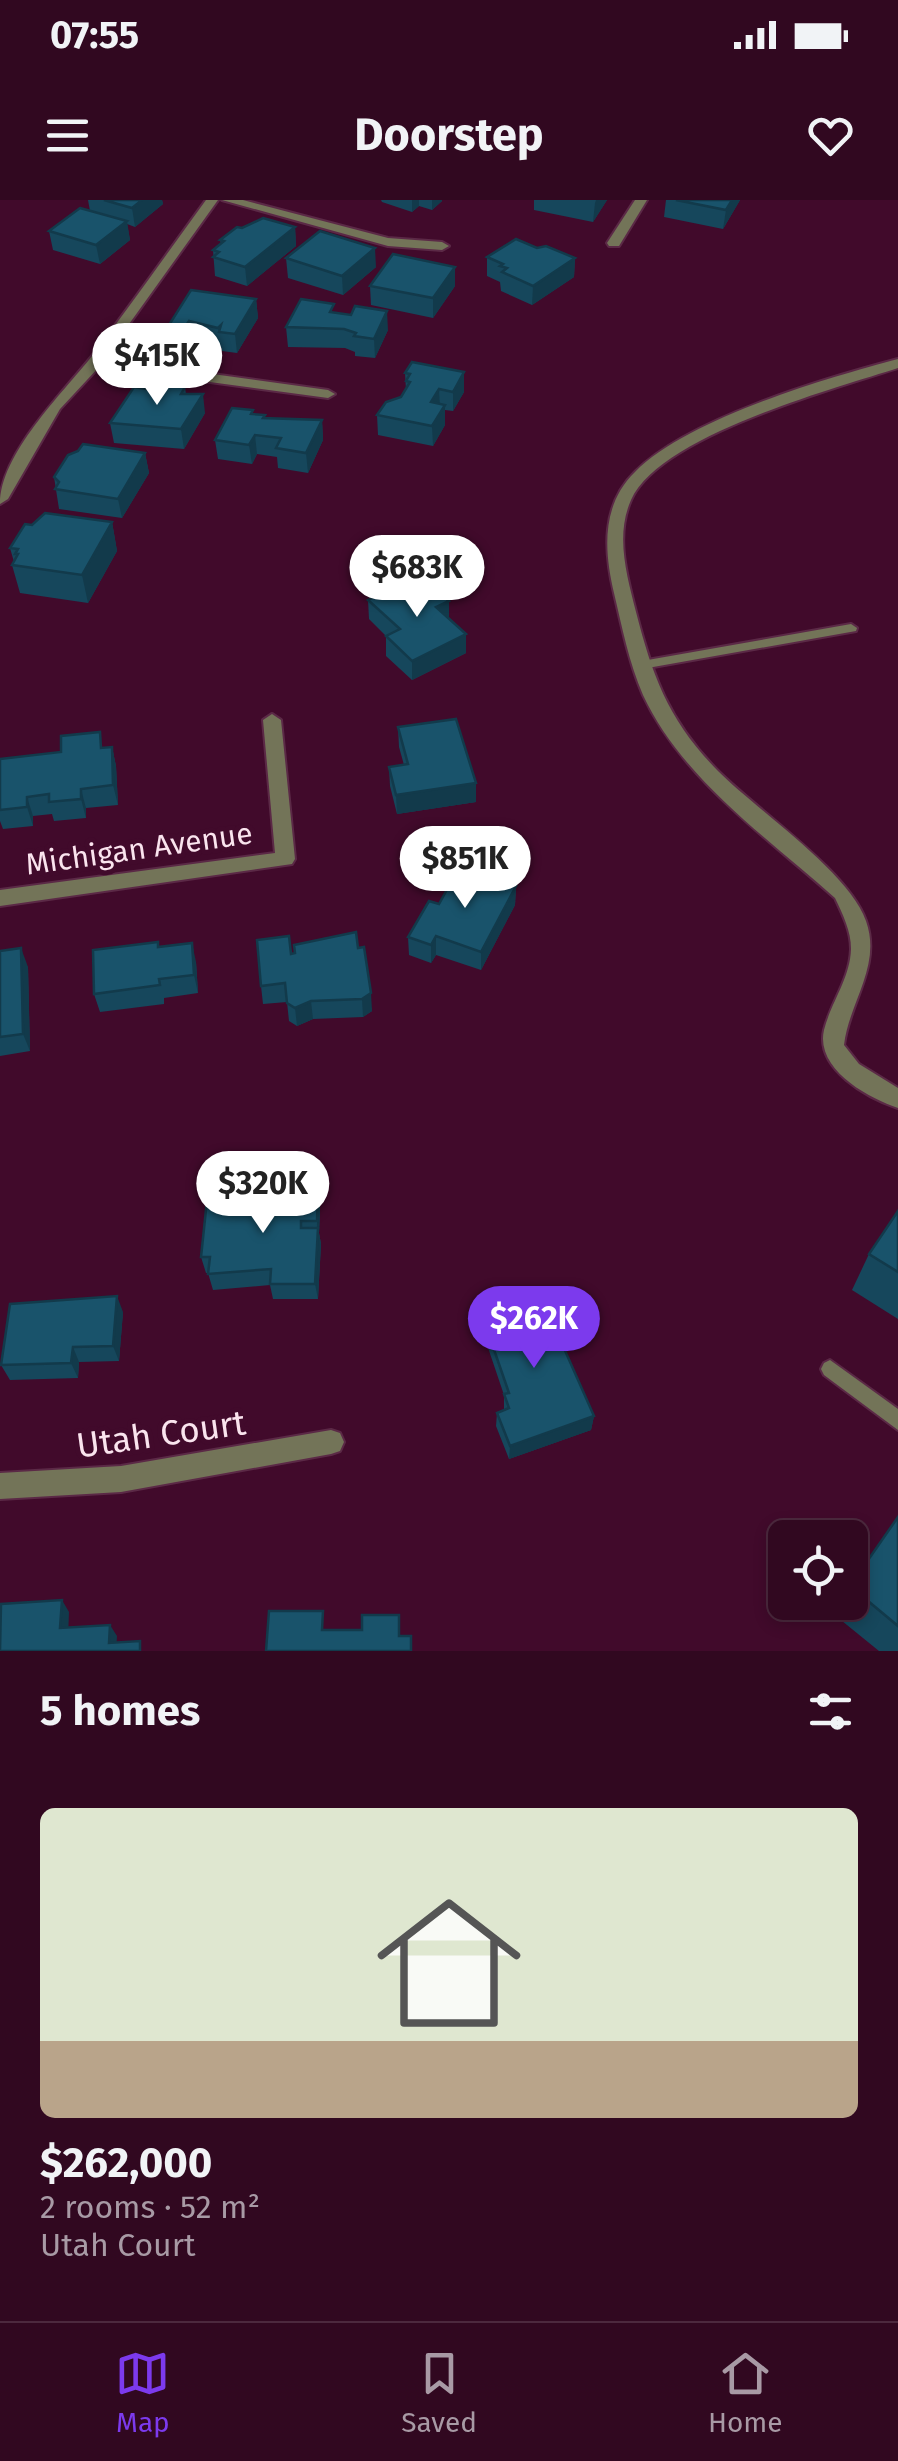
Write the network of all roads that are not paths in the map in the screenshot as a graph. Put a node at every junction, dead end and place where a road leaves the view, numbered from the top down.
1 (212, 200) edge
2 (228, 200) edge
3 (640, 200) edge
4 (614, 243) dead end
5 (442, 246) dead end
6 (95, 362) junction
7 (898, 363) edge
8 (328, 394) dead end
9 (0, 499) edge
10 (851, 628) dead end
11 (642, 665) junction
12 (272, 720) dead end
13 (0, 898) edge
14 (898, 1098) edge
15 (830, 1370) dead end
16 (898, 1420) edge
17 (331, 1442) dead end
18 (0, 1486) edge

1 - 6 street
2 - 5 street
3 - 4 street
6 - 8 street
6 - 9 street
7 - 11 street
10 - 11 lane
11 - 14 street
12 - 13 street, Michigan Avenue
15 - 16 lane
17 - 18 street, Utah Court

